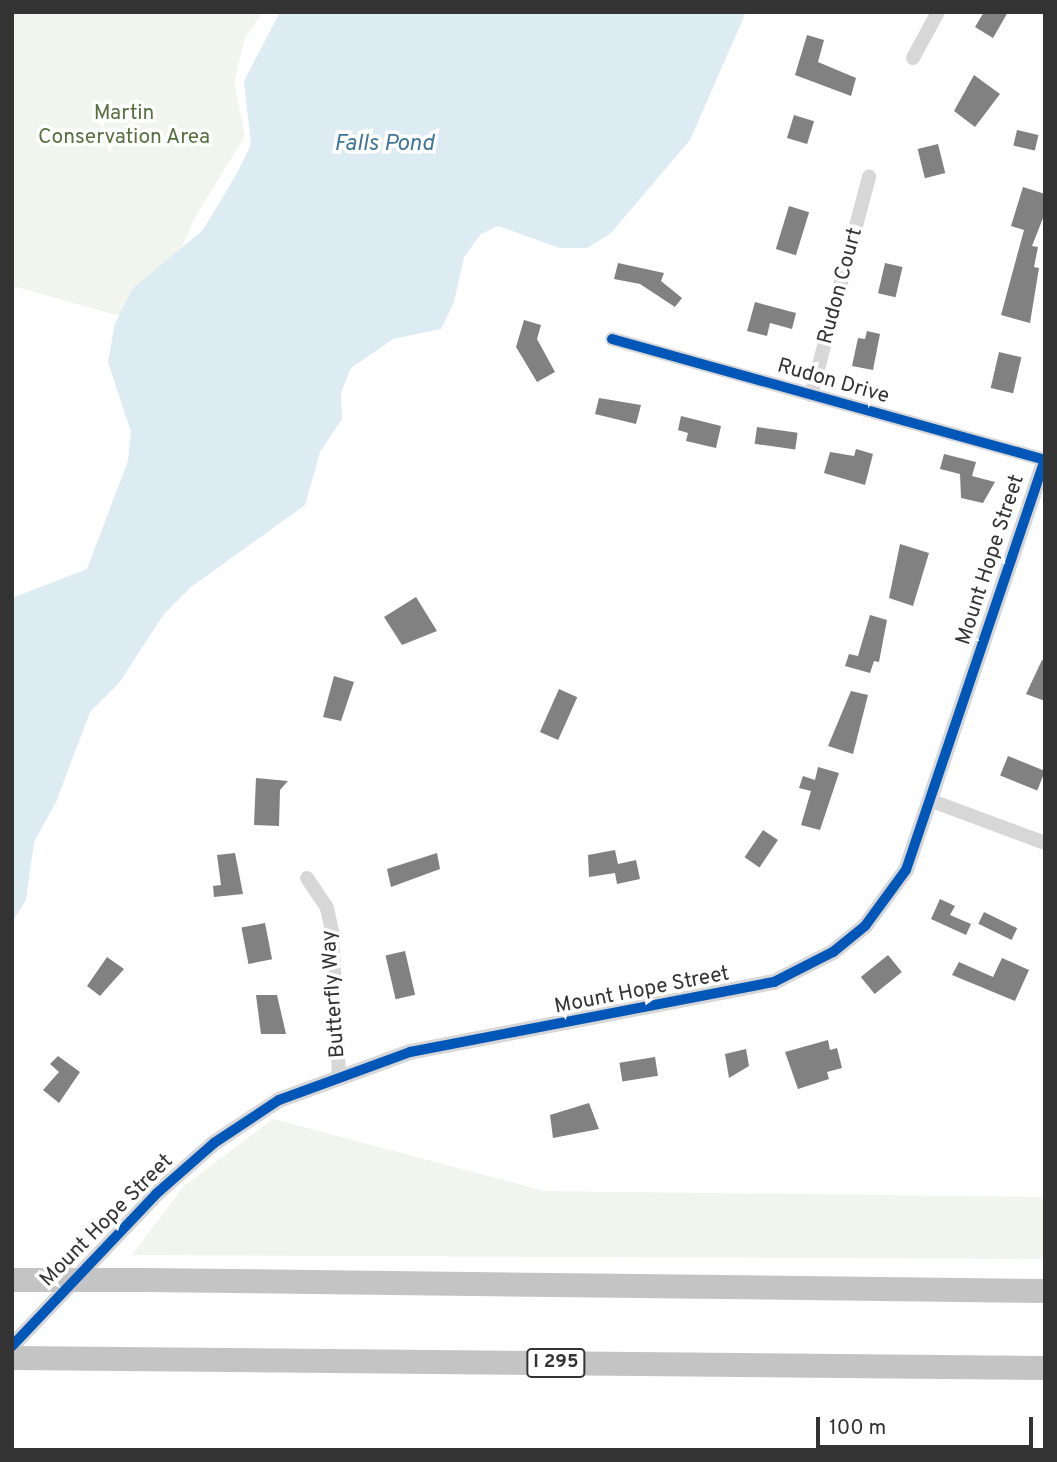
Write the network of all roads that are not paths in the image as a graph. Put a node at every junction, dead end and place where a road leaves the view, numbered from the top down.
1 (938, 12) edge
2 (913, 58) dead end
3 (869, 177) dead end
4 (612, 339) dead end
5 (811, 395) junction
6 (1045, 459) edge
7 (932, 801) junction
8 (1045, 843) edge
9 (307, 878) dead end
10 (339, 1074) junction
11 (12, 1280) edge
12 (1045, 1291) edge
13 (12, 1346) edge
14 (12, 1358) edge
15 (1045, 1368) edge

1 - 2 street
3 - 5 street, Rudon Court
4 - 5 street, Rudon Drive
5 - 6 street, Rudon Drive
6 - 7 street, Mount Hope Street
7 - 8 street
7 - 10 street, Mount Hope Street
9 - 10 street, Butterfly Way
10 - 13 street, Mount Hope Street
11 - 12 highway, bridge
14 - 15 highway, I 295

